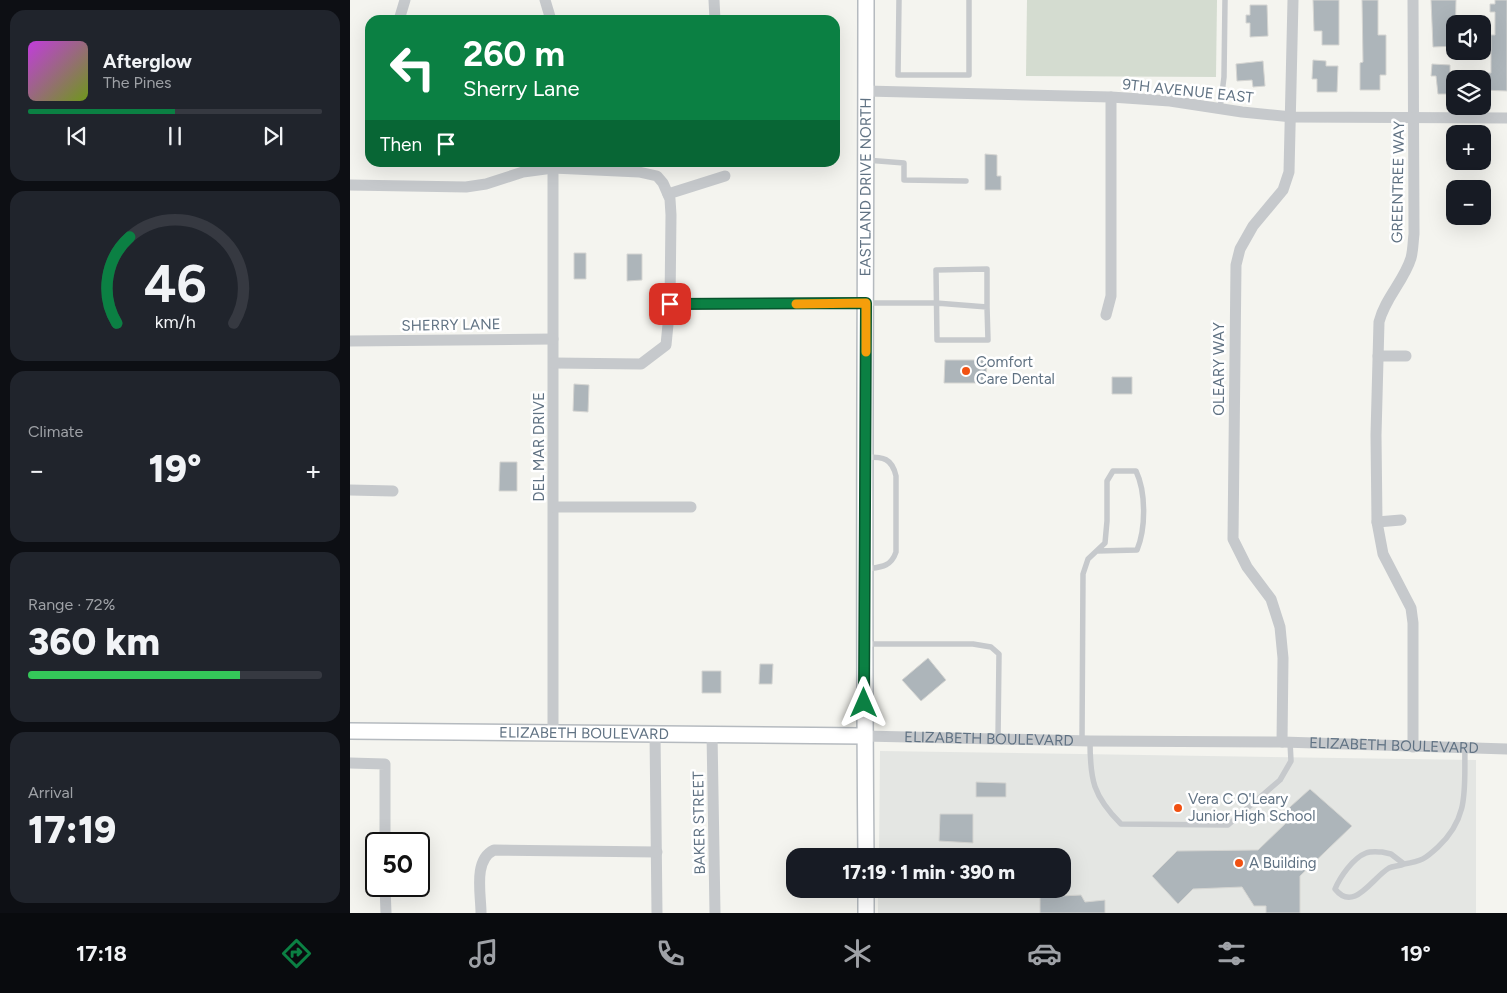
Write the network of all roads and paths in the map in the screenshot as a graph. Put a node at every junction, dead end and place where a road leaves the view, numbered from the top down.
1 (405, 0) edge
2 (714, 0) edge
3 (866, 0) edge
4 (899, 0) edge
5 (969, 0) edge
6 (1224, 0) edge
7 (1293, 0) edge
8 (1413, 0) edge
9 (547, 1) edge
10 (400, 15) edge
11 (550, 15) edge
12 (716, 15) edge
13 (866, 91) junction
14 (1111, 97) junction
15 (1220, 109) junction
16 (1415, 116) junction
17 (1292, 117) junction
18 (1507, 118) edge
19 (866, 160) junction
20 (544, 167) edge
21 (553, 167) edge
22 (578, 167) edge
23 (725, 176) dead end
24 (966, 181) dead end
25 (350, 185) edge
26 (668, 194) junction
27 (866, 303) junction
28 (936, 303) junction
29 (670, 304) junction
30 (987, 307) junction
31 (1106, 315) dead end
32 (553, 339) junction
33 (350, 341) edge
34 (1378, 356) junction
35 (1406, 356) dead end
36 (554, 363) junction
37 (866, 457) junction
38 (350, 490) edge
39 (393, 491) dead end
40 (554, 507) junction
41 (691, 507) dead end
42 (1401, 520) dead end
43 (1378, 522) junction
44 (1097, 551) junction
45 (865, 569) junction
46 (864, 644) junction
47 (350, 731) edge
48 (554, 732) junction
49 (655, 733) junction
50 (712, 733) junction
51 (864, 736) junction
52 (998, 739) junction
53 (1086, 741) junction
54 (1286, 742) junction
55 (1413, 747) junction
56 (1465, 748) junction
57 (1507, 749) edge
58 (350, 763) edge
59 (385, 832) edge
60 (866, 848) edge
61 (657, 852) junction
62 (1404, 864) junction
63 (385, 897) edge
64 (866, 898) edge
65 (386, 913) edge
66 (481, 913) edge
67 (657, 913) edge
68 (715, 913) edge
69 (866, 913) edge

1 - 10 street
2 - 12 street
3 - 13 main road, EASTLAND DRIVE NORTH
4 - 5 lane
6 - 15 lane
7 - 17 street, OLEARY WAY
8 - 16 street, GREENTREE WAY
9 - 11 street
13 - 14 street, 9TH AVENUE EAST
13 - 19 main road, EASTLAND DRIVE NORTH
14 - 15 street, 9TH AVENUE EAST
14 - 31 street
15 - 17 street, 9TH AVENUE EAST
16 - 17 street, 9TH AVENUE EAST
16 - 18 street, 9TH AVENUE EAST
16 - 34 street, GREENTREE WAY
17 - 54 street, OLEARY WAY
19 - 24 lane
19 - 27 main road, EASTLAND DRIVE NORTH
20 - 25 street
21 - 32 street, DEL MAR DRIVE
22 - 26 street
23 - 26 street
26 - 29 street
27 - 28 lane
27 - 29 street
27 - 37 main road, EASTLAND DRIVE NORTH
28 - 30 lane
28 - 30 lane
28 - 30 lane
29 - 36 street
32 - 33 street, SHERRY LANE
32 - 36 street, DEL MAR DRIVE
34 - 35 street
34 - 43 street, GREENTREE WAY
36 - 40 street, DEL MAR DRIVE
37 - 45 main road, EASTLAND DRIVE NORTH
37 - 45 lane
38 - 39 street
40 - 41 street
40 - 48 street, DEL MAR DRIVE
42 - 43 street
43 - 55 street, GREENTREE WAY
44 - 44 lane
44 - 53 lane
45 - 46 main road, EASTLAND DRIVE NORTH
46 - 51 main road, EASTLAND DRIVE NORTH
46 - 52 lane
47 - 48 main road, ELIZABETH BOULEVARD
48 - 49 main road, ELIZABETH BOULEVARD
49 - 50 main road, ELIZABETH BOULEVARD
49 - 61 street
50 - 51 main road, ELIZABETH BOULEVARD
50 - 68 street, BAKER STREET
51 - 52 street, ELIZABETH BOULEVARD
51 - 60 main road, EASTLAND DRIVE NORTH
52 - 53 street, ELIZABETH BOULEVARD
53 - 54 street, ELIZABETH BOULEVARD
53 - 54 lane
54 - 55 street, ELIZABETH BOULEVARD
55 - 56 street, ELIZABETH BOULEVARD
56 - 57 street, ELIZABETH BOULEVARD
56 - 62 lane
58 - 59 street
61 - 66 street
61 - 67 street
62 - 62 lane
63 - 65 street
64 - 69 main road

